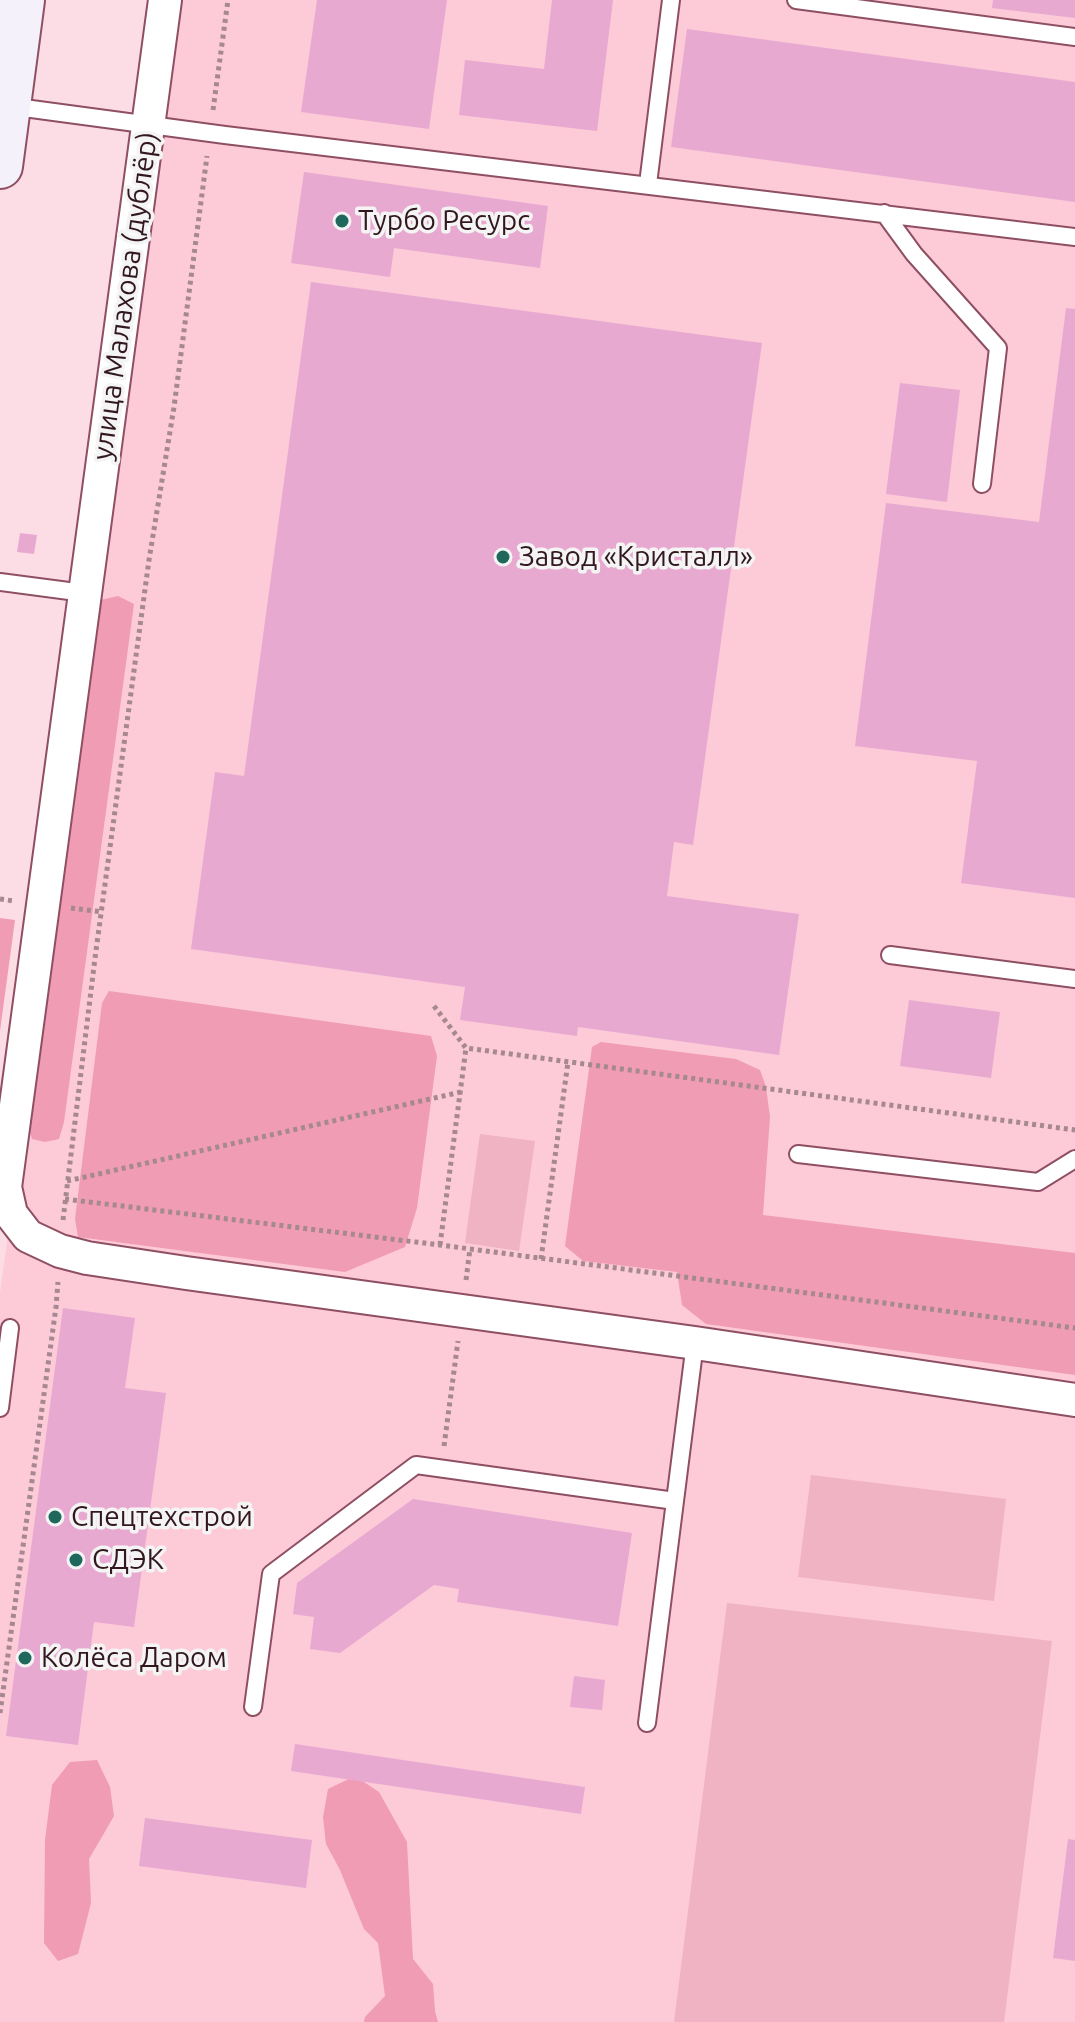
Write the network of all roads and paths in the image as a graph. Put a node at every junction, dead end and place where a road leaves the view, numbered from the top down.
1 (22, 0) edge
2 (165, 0) edge
3 (228, 0) edge
4 (671, 0) edge
5 (796, 0) edge
6 (1075, 37) edge
7 (8, 106) junction
8 (149, 124) junction
9 (210, 132) junction
10 (0, 166) edge
11 (648, 184) junction
12 (884, 213) junction
13 (1075, 237) edge
14 (982, 484) dead end
15 (0, 582) edge
16 (84, 593) junction
17 (890, 955) dead end
18 (1075, 979) edge
19 (434, 1006) dead end
20 (466, 1048) junction
21 (568, 1062) junction
22 (461, 1092) junction
23 (1075, 1130) edge
24 (798, 1154) dead end
25 (1075, 1159) edge
26 (67, 1181) junction
27 (65, 1199) junction
28 (440, 1245) junction
29 (470, 1249) junction
30 (60, 1251) junction
31 (541, 1259) junction
32 (462, 1311) junction
33 (10, 1328) dead end
34 (1075, 1328) edge
35 (695, 1343) junction
36 (1075, 1400) edge
37 (0, 1408) edge
38 (441, 1469) junction
39 (675, 1501) junction
40 (253, 1707) dead end
41 (0, 1713) edge
42 (647, 1723) dead end

1 - 7 main road
2 - 8 street, улица Малахова (дублёр)
3 - 9 path
4 - 11 lane
5 - 6 lane
7 - 8 lane
7 - 10 main road
8 - 9 lane
8 - 16 street, улица Малахова (дублёр)
9 - 11 lane
9 - 26 path
11 - 12 lane
12 - 13 lane
12 - 14 lane
15 - 16 lane
16 - 30 street, улица Малахова (дублёр)
17 - 18 lane
19 - 20 path
20 - 21 path
20 - 22 path
21 - 23 path
21 - 31 path
22 - 26 path
22 - 28 path
24 - 25 lane
26 - 27 path
27 - 28 path
27 - 30 path
28 - 29 path
29 - 31 path
29 - 32 path
30 - 32 street, улица Малахова (дублёр)
30 - 41 path
31 - 34 path
32 - 35 street, улица Малахова (дублёр)
32 - 38 path
33 - 37 lane
35 - 36 street, улица Малахова (дублёр)
35 - 39 lane
38 - 39 lane
38 - 40 lane
39 - 42 lane

